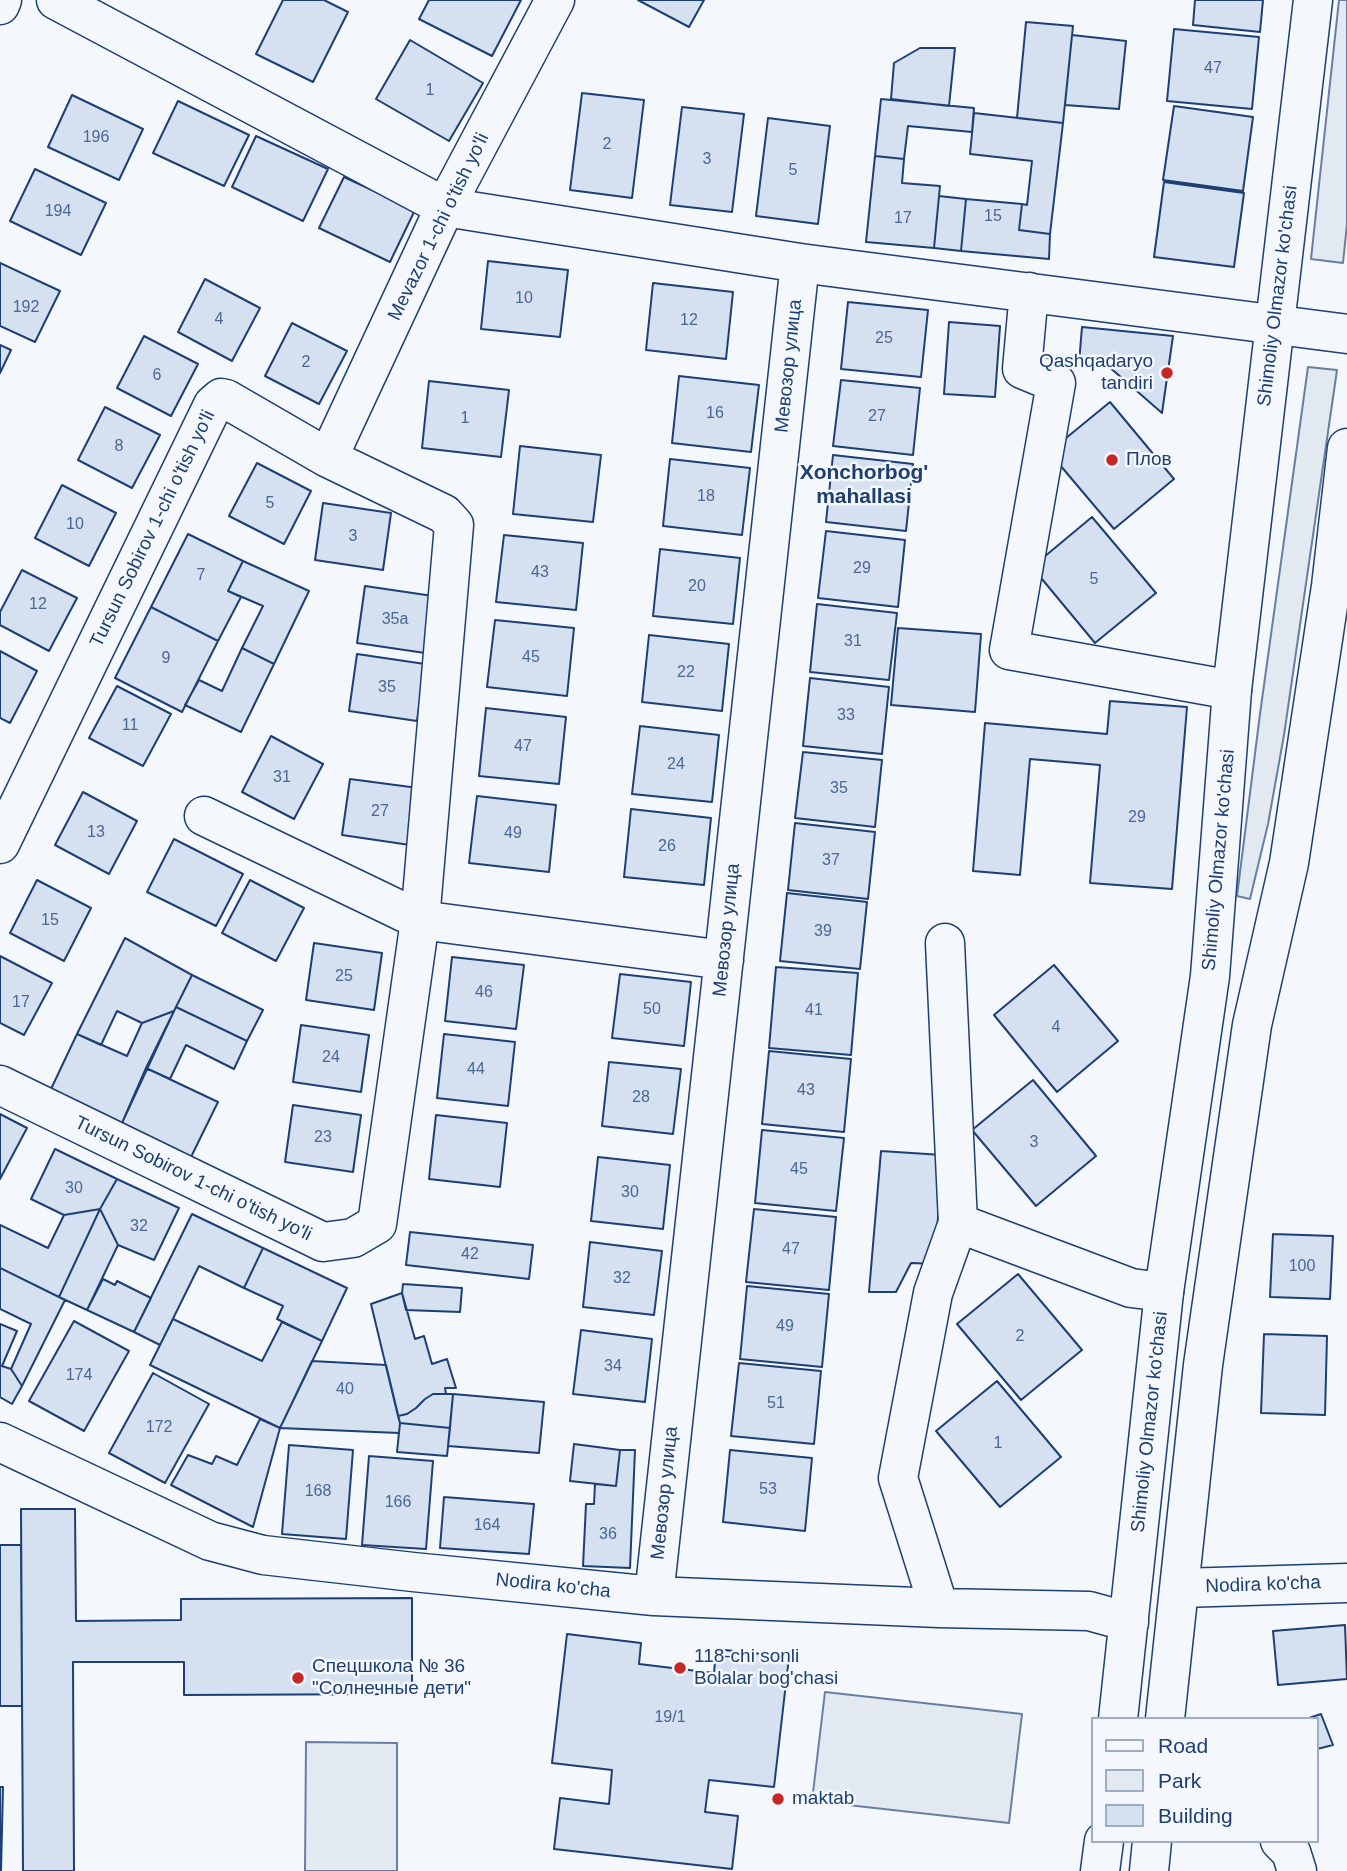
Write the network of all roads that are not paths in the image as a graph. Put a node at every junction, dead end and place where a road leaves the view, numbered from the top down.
1 (56, 0) edge
2 (555, 0) edge
3 (1313, 0) edge
4 (445, 207) junction
5 (800, 263) junction
6 (1029, 292) junction
7 (1274, 326) junction
8 (1347, 334) edge
9 (1347, 449) edge
10 (328, 458) junction
11 (1339, 587) edge
12 (1232, 690) junction
13 (204, 816) dead end
14 (0, 844) edge
15 (420, 920) junction
16 (945, 943) dead end
17 (724, 960) junction
18 (0, 1086) edge
19 (958, 1223) junction
20 (1164, 1292) junction
21 (1157, 1357) junction
22 (1203, 1365) junction
23 (0, 1442) edge
24 (1347, 1583) edge
25 (1180, 1588) junction
26 (654, 1596) junction
27 (939, 1608) junction
28 (1129, 1622) junction
29 (1118, 1717) edge
30 (1166, 1717) edge
31 (1104, 1843) edge
32 (1152, 1843) edge
33 (1282, 1843) edge
34 (1100, 1871) edge
35 (1149, 1871) edge
36 (1297, 1871) edge

1 - 4 street
2 - 4 street, Mevazor 1-chi o'tish yo'li
3 - 7 street, Shimoliy Olmazor ko'chasi
4 - 5 street
4 - 10 street, Mevazor 1-chi o'tish yo'li
5 - 6 street
5 - 17 street, Мевозор улица
6 - 7 street
6 - 12 street
7 - 8 street
7 - 12 street, Shimoliy Olmazor ko'chasi
9 - 11 street
10 - 14 street, Tursun Sobirov 1-chi o'tish yo'li
10 - 15 street, Tursun Sobirov 1-chi o'tish yo'li
11 - 22 street
12 - 20 street, Shimoliy Olmazor ko'chasi
13 - 15 street
15 - 17 street
15 - 18 street, Tursun Sobirov 1-chi o'tish yo'li
16 - 19 street
17 - 26 street, Мевозор улица
19 - 20 street
19 - 27 street
20 - 21 street, Shimoliy Olmazor ko'chasi
21 - 22 street
21 - 28 street, Shimoliy Olmazor ko'chasi
22 - 25 street
23 - 26 street, Nodira ko'cha
24 - 25 street, Nodira ko'cha
25 - 30 street
26 - 27 street, Nodira ko'cha
27 - 28 street, Nodira ko'cha
28 - 29 street, Shimoliy Olmazor ko'chasi
31 - 34 street
32 - 35 street
33 - 36 street

